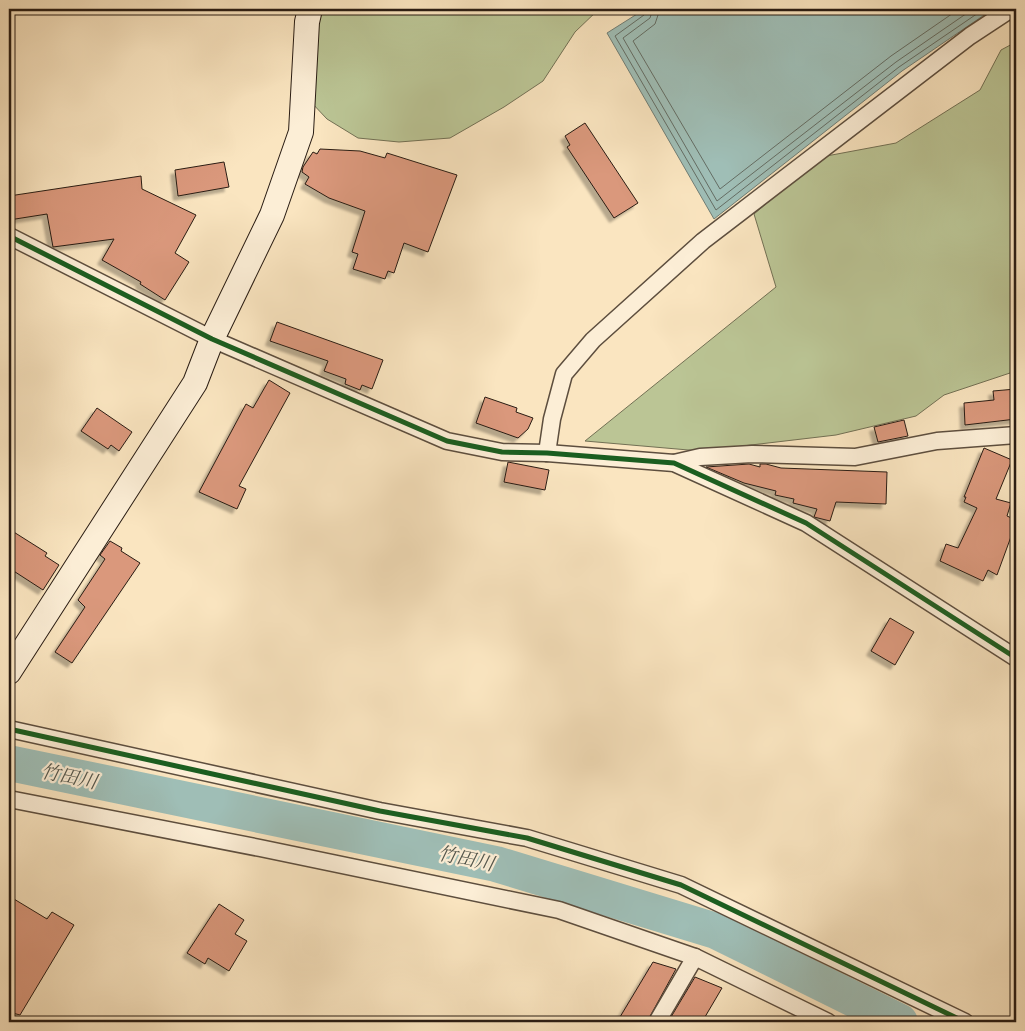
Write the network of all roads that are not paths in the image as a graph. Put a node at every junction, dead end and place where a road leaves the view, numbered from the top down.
1 (310, 9) edge
2 (1012, 9) edge
3 (9, 236) edge
4 (212, 339) junction
5 (1016, 435) edge
6 (547, 453) junction
7 (674, 463) junction
8 (1016, 658) edge
9 (9, 672) edge
10 (9, 729) edge
11 (9, 799) edge
12 (695, 957) junction
13 (657, 1022) edge
14 (828, 1022) edge
15 (965, 1022) edge

1 - 4 street
2 - 6 street
3 - 4 street
4 - 6 street
4 - 9 street
5 - 7 street
6 - 7 street
7 - 8 street
10 - 15 street
11 - 12 street
12 - 13 street
12 - 14 street

